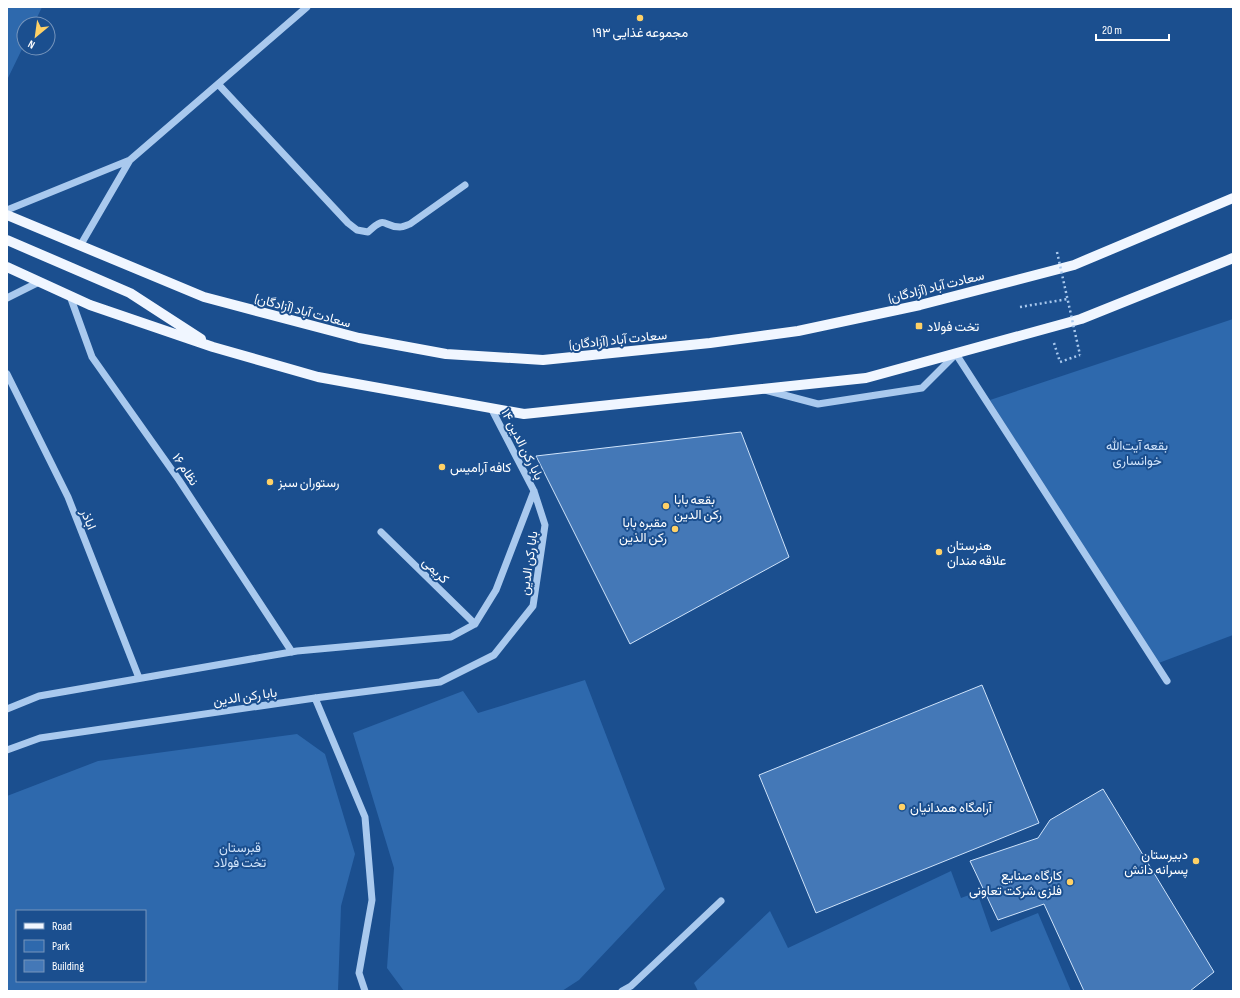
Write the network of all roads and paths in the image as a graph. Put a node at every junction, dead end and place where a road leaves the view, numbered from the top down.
1 (307, 7) edge
2 (218, 84) junction
3 (130, 160) junction
4 (465, 185) dead end
5 (1233, 198) edge
6 (7, 210) edge
7 (7, 215) edge
8 (7, 240) edge
9 (80, 246) junction
10 (1056, 252) dead end
11 (1233, 258) edge
12 (7, 267) edge
13 (39, 282) junction
14 (70, 296) junction
15 (7, 298) edge
16 (1068, 299) junction
17 (1020, 307) dead end
18 (213, 347) junction
19 (956, 354) junction
20 (1060, 362) dead end
21 (7, 374) edge
22 (760, 389) junction
23 (491, 408) junction
24 (534, 491) junction
25 (381, 532) dead end
26 (475, 624) junction
27 (292, 652) junction
28 (139, 678) junction
29 (1167, 681) dead end
30 (314, 698) junction
31 (7, 707) edge
32 (7, 750) edge
33 (721, 901) dead end
34 (365, 991) edge
35 (622, 991) edge

1 - 2 street
2 - 3 street
2 - 4 street
3 - 6 street
3 - 9 street
5 - 9 main road, سعادت آباد (آزادگان)
7 - 9 main road, سعادت آباد (آزادگان)
8 - 18 main road
10 - 16 path, bridge
11 - 19 main road
12 - 13 main road
13 - 14 main road
13 - 15 street
14 - 18 main road
14 - 27 street, نظام ۱۶
16 - 17 path
16 - 20 path, bridge
18 - 23 main road
19 - 22 main road
19 - 22 street
19 - 29 street
21 - 28 street, اباذر
22 - 23 main road
23 - 24 street, بابا رکن الدین ۱۴
24 - 26 street, بابا رکن الدین
24 - 30 street, بابا رکن الدین
25 - 26 street, کریمی
26 - 27 street, بابا رکن الدین
27 - 28 street, بابا رکن الدین
28 - 31 street, بابا رکن الدین
30 - 32 street, بابا رکن الدین
30 - 34 street
33 - 35 street

